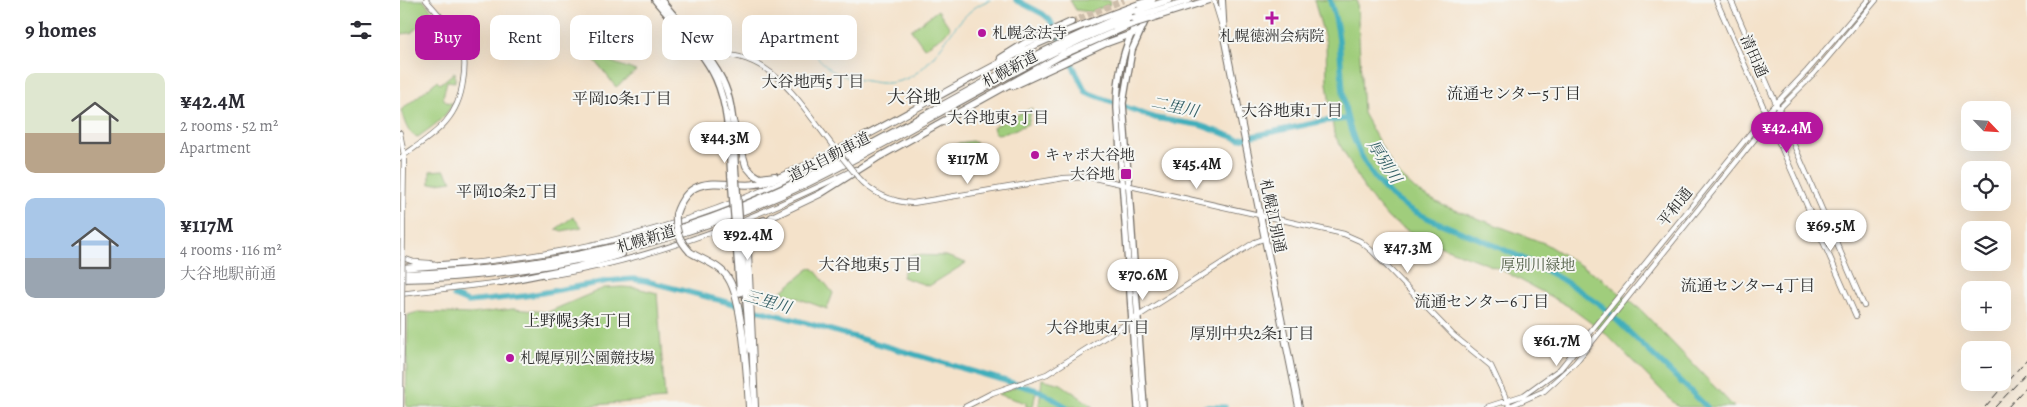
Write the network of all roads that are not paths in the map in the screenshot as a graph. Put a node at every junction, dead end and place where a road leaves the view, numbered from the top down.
1 (426, 0) edge
2 (655, 0) edge
3 (661, 0) edge
4 (1152, 0) edge
5 (1169, 0) edge
6 (1189, 0) edge
7 (1208, 0) edge
8 (1221, 0) edge
9 (1716, 0) edge
10 (1731, 0) edge
11 (1868, 0) edge
12 (1876, 0) edge
13 (1138, 8) junction
14 (668, 15) edge
15 (673, 15) edge
16 (1131, 21) junction
17 (1071, 22) tunnel mouth
18 (1140, 31) junction
19 (1056, 32) junction
20 (1131, 34) junction
21 (1079, 37) junction
22 (1041, 55) junction
23 (732, 56) edge
24 (1065, 56) junction
25 (706, 60) edge
26 (707, 60) edge
27 (1776, 103) junction
28 (1119, 104) junction
29 (1778, 110) junction
30 (731, 114) junction
31 (1766, 114) junction
32 (1770, 121) junction
33 (400, 133) edge
34 (855, 142) junction
35 (1797, 154) junction
36 (402, 156) edge
37 (1787, 157) junction
38 (877, 158) junction
39 (791, 172) junction
40 (733, 177) junction
41 (1122, 183) junction
42 (1129, 185) junction
43 (1260, 214) junction
44 (772, 217) junction
45 (738, 230) junction
46 (1266, 238) junction
47 (656, 242) junction
48 (400, 257) edge
49 (468, 263) junction
50 (400, 268) edge
51 (400, 274) edge
52 (400, 279) edge
53 (501, 282) junction
54 (401, 296) edge
55 (744, 297) junction
56 (1864, 306) dead end
57 (1138, 316) junction
58 (1856, 316) dead end
59 (401, 320) edge
60 (1132, 320) junction
61 (745, 325) junction
62 (748, 361) junction
63 (1508, 401) junction
64 (1142, 402) edge
65 (401, 407) edge
66 (749, 407) edge
67 (755, 407) edge
68 (965, 407) edge
69 (1138, 407) edge
70 (1299, 407) edge
71 (1487, 407) edge
72 (1510, 407) edge

1 - 36 street
2 - 14 main road
3 - 15 main road
4 - 13 highway, 札幌新道, bridge
4 - 18 main road
4 - 20 main road
5 - 13 highway, 道央自動車道, bridge
6 - 16 highway, 道央自動車道, bridge
7 - 16 highway, 札幌新道, bridge
8 - 43 highway, 札幌江別通
9 - 31 street, 清田通
10 - 27 street, 清田通
11 - 27 street, 平和通
12 - 29 street, 平和通
13 - 19 highway, 札幌新道
13 - 21 highway, 道央自動車道
16 - 21 highway, 道央自動車道
16 - 24 highway, 札幌新道
17 - 19 highway
18 - 20 highway
18 - 28 main road
19 - 34 highway, 札幌新道
20 - 24 highway
20 - 28 main road
21 - 22 highway, 道央自動車道
22 - 47 highway, 道央自動車道
22 - 51 highway, 道央自動車道
23 - 41 street, bridge
24 - 38 highway, 札幌新道
25 - 40 main road
26 - 30 main road
27 - 29 street, 清田通
27 - 31 street, 平和通
28 - 41 main road
28 - 42 main road
29 - 32 street, 平和通
29 - 35 street, 清田通
30 - 39 highway
30 - 40 main road
31 - 32 street, 清田通
31 - 63 street, 平和通
32 - 37 street, 清田通
32 - 72 street, 平和通
33 - 36 street
34 - 39 highway
34 - 49 street, 札幌新道
35 - 37 street
35 - 56 street, 清田通
36 - 54 street, bridge
37 - 58 street, 清田通
38 - 44 highway
38 - 53 street, 札幌新道
39 - 61 highway, bridge
40 - 45 main road, bridge
41 - 42 street
41 - 60 main road
42 - 43 street
42 - 57 main road
43 - 46 highway, 札幌江別通
43 - 63 street
44 - 45 highway
44 - 55 highway
45 - 55 main road
46 - 57 street
46 - 70 highway, 札幌江別通
47 - 52 highway, 道央自動車道
47 - 53 highway
48 - 49 street, 札幌新道
49 - 50 highway
53 - 54 street, 札幌新道
54 - 59 street
55 - 61 highway
57 - 60 street
57 - 64 main road
59 - 65 street
60 - 64 main road
60 - 68 street
61 - 62 highway
61 - 62 highway
62 - 66 highway
62 - 67 highway
63 - 71 street, 平和通
63 - 72 street
64 - 69 main road

